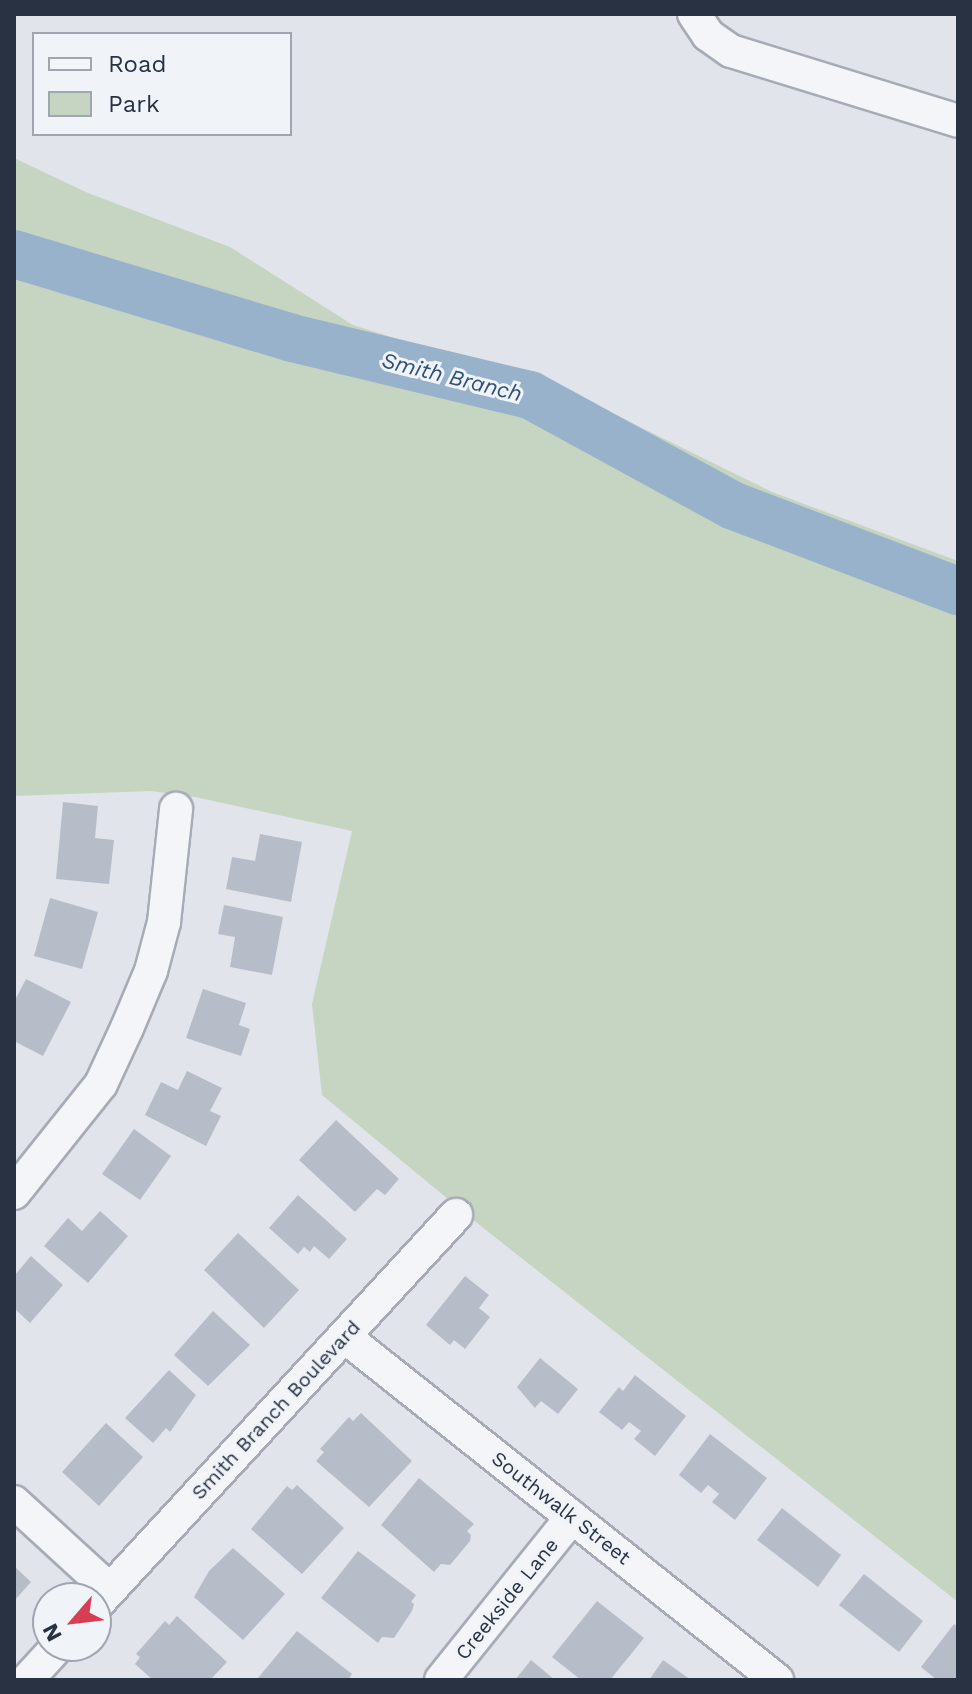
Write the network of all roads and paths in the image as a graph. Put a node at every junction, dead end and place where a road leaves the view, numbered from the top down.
1 (694, 14) edge
2 (958, 121) edge
3 (176, 809) dead end
4 (14, 1193) edge
5 (456, 1215) dead end
6 (345, 1337) junction
7 (14, 1502) edge
8 (572, 1517) junction
9 (88, 1582) edge
10 (112, 1588) edge
11 (43, 1662) edge
12 (27, 1680) edge
13 (441, 1680) edge
14 (777, 1680) edge

1 - 2 street
3 - 4 street
5 - 6 street, Smith Branch Boulevard
6 - 8 street, Southwalk Street
6 - 10 street, Smith Branch Boulevard
7 - 9 street
8 - 13 street, Creekside Lane
8 - 14 street, Southwalk Street
11 - 12 street

